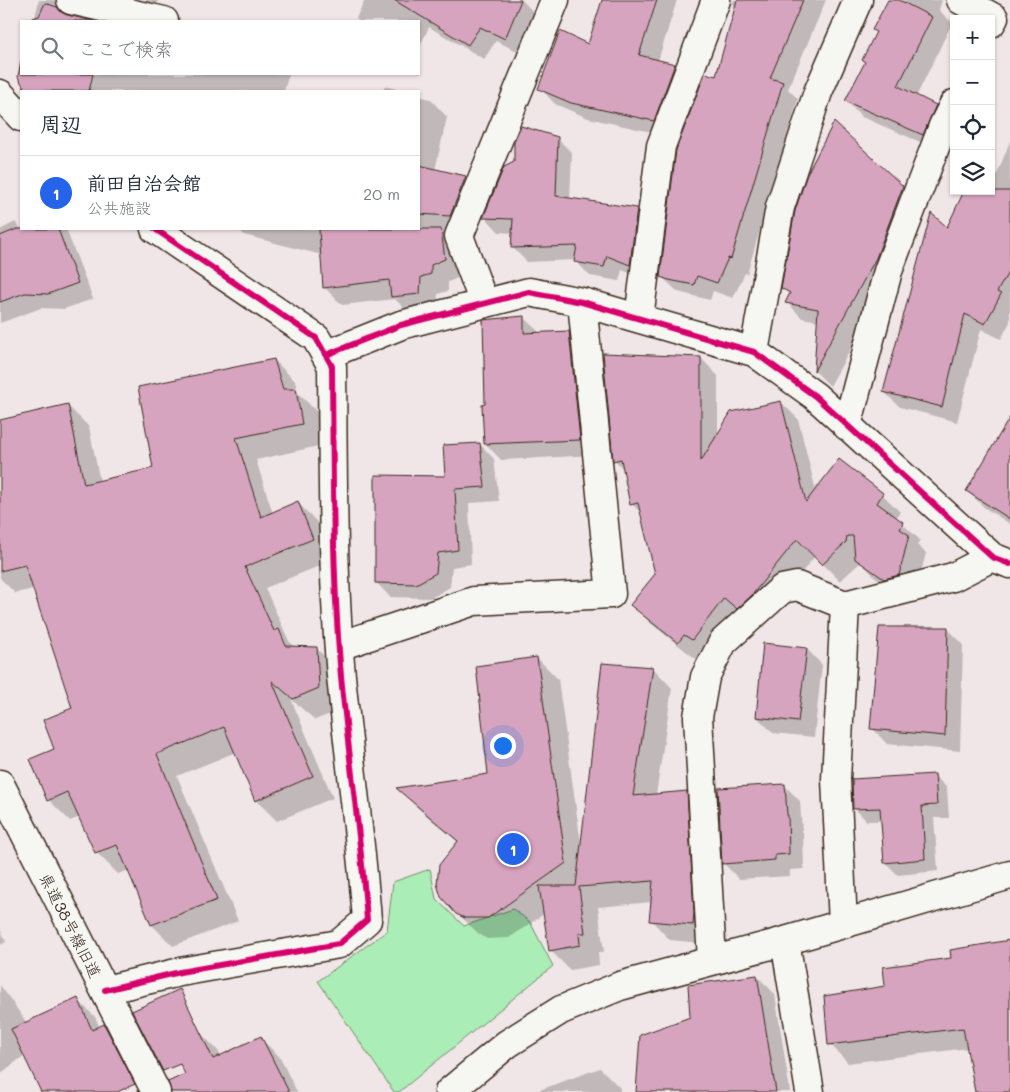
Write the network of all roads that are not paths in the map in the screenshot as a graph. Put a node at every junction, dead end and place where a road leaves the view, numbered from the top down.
1 (71, 0) edge
2 (555, 0) edge
3 (716, 0) edge
4 (858, 0) edge
5 (961, 0) edge
6 (988, 15) edge
7 (160, 20) edge
8 (0, 94) edge
9 (954, 105) edge
10 (20, 116) edge
11 (156, 230) edge
12 (582, 302) junction
13 (484, 303) junction
14 (639, 318) junction
15 (754, 352) junction
16 (326, 355) junction
17 (847, 426) junction
18 (1001, 561) edge
19 (845, 605) junction
20 (339, 646) junction
21 (0, 784) edge
22 (1010, 875) edge
23 (842, 924) junction
24 (785, 941) junction
25 (712, 960) junction
26 (105, 990) junction
27 (156, 1092) edge
28 (449, 1092) edge
29 (810, 1092) edge

1 - 7 street
2 - 13 street
3 - 14 street
4 - 15 street
5 - 6 street
8 - 10 street
9 - 17 street
11 - 16 street
12 - 13 street
12 - 14 street
12 - 20 street
13 - 16 street
14 - 15 street
15 - 17 street
16 - 20 street
17 - 18 street
18 - 19 street
19 - 23 street
19 - 25 street
20 - 26 street
21 - 26 street, 県道38号線旧道
22 - 23 street
23 - 24 street
24 - 25 street
24 - 29 street
25 - 28 street
26 - 27 street, 県道38号線旧道

